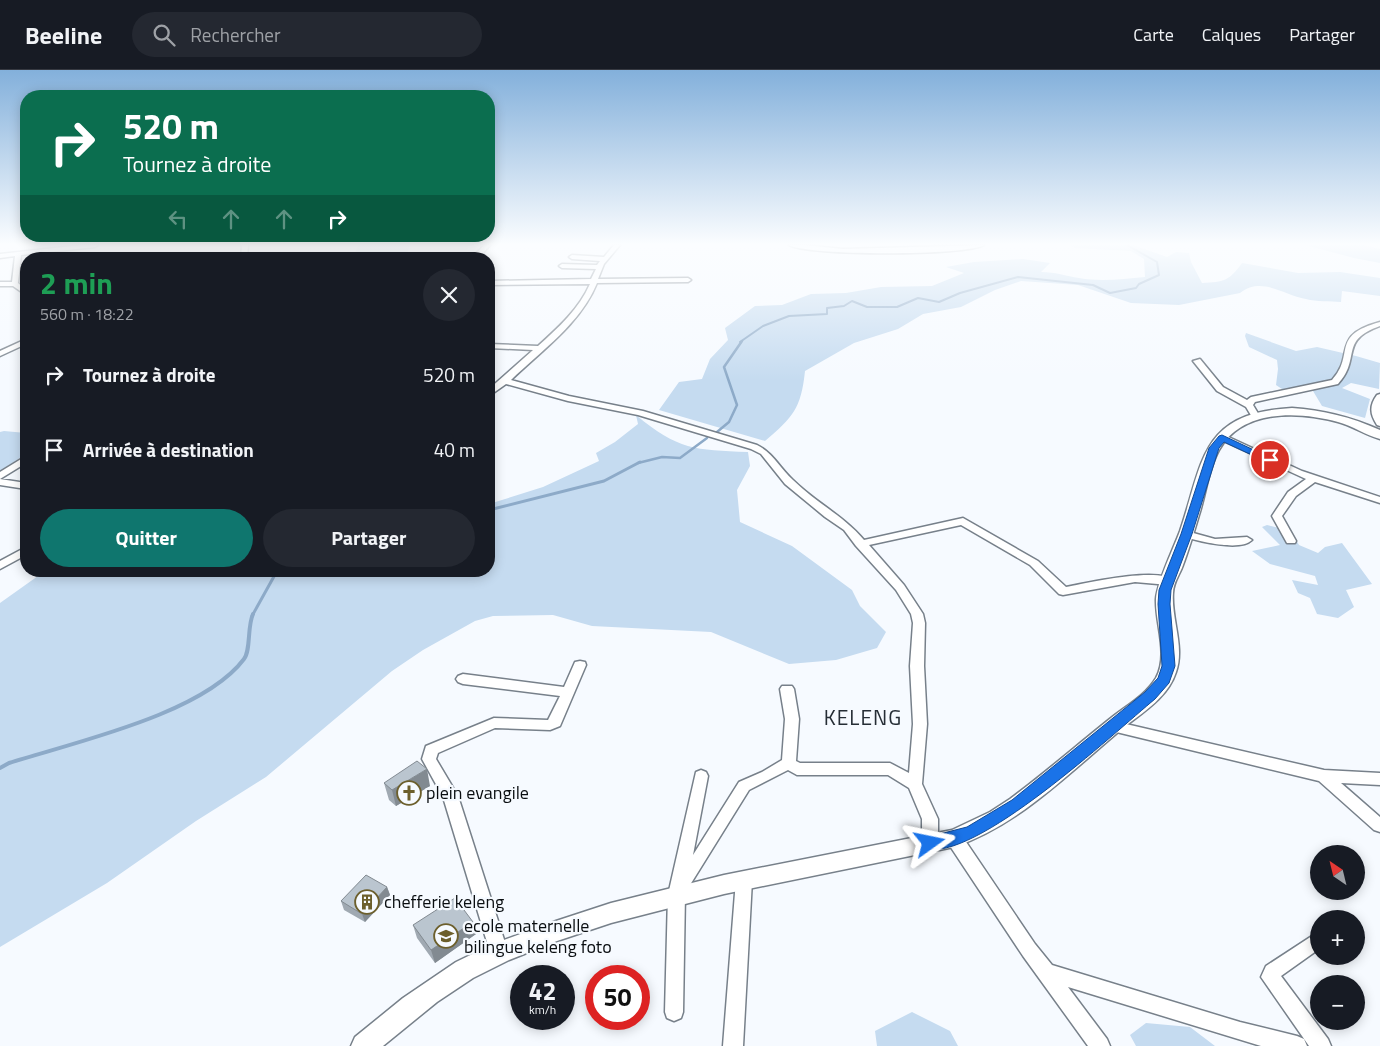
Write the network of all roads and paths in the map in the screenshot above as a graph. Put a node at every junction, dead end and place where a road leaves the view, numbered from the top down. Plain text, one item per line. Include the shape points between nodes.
1 (591, 291) edge
2 (1380, 324) edge
3 (20, 344) edge
4 (495, 346) edge
5 (538, 348) junction
6 (0, 354) edge
7 (1198, 361) dead end
8 (505, 381) junction
9 (495, 388) edge
10 (1380, 397) edge
11 (1252, 410) junction
12 (1380, 423) edge
13 (1380, 435) edge
14 (1222, 438) junction
15 (20, 464) edge
16 (0, 476) edge
17 (1313, 478) junction
18 (0, 482) edge
19 (20, 485) edge
20 (1380, 500) edge
21 (1186, 534) junction
22 (1247, 540) dead end
23 (1291, 542) dead end
24 (860, 544) junction
25 (20, 554) edge
26 (0, 566) edge
27 (1169, 581) junction
28 (580, 665) dead end
29 (463, 679) dead end
30 (786, 689) dead end
31 (568, 692) junction
32 (1113, 726) junction
33 (789, 763) junction
34 (701, 776) dead end
35 (1324, 776) junction
36 (1380, 779) edge
37 (915, 784) junction
38 (1380, 826) edge
39 (954, 838) junction
40 (930, 843) junction
41 (744, 880) junction
42 (676, 894) junction
43 (1310, 946) edge
44 (499, 952) junction
45 (1046, 972) junction
46 (674, 1012) dead end
47 (364, 1046) edge
48 (733, 1046) edge
49 (1100, 1046) edge
50 (1298, 1046) edge
51 (1321, 1046) edge

1 - 5 street via 568,322
2 - 11 street via 1350,340 1343,371 1335,382 1251,400
3 - 6 street
4 - 5 street
5 - 8 street
7 - 11 street via 1220,389
8 - 9 street
8 - 24 street via 640,413 754,446 764,452 789,482 848,528
10 - 12 street via 1375,407
11 - 13 main road via 1318,414 1346,420
11 - 14 main road
14 - 17 street
14 - 21 main road via 1210,457
15 - 16 street
17 - 20 street
17 - 23 street via 1292,494 1277,516
18 - 19 street
21 - 22 street via 1215,542
21 - 27 main road
24 - 27 street via 963,521 1034,563 1063,591 1135,578
24 - 37 street via 900,588 917,614 920,724
25 - 26 street
27 - 32 main road via 1164,604 1169,666 1164,680
28 - 31 street
29 - 31 street
30 - 33 street via 792,719
31 - 44 street via 555,722 550,725 494,724 432,750 429,755 450,796
32 - 35 street
32 - 39 main road via 1018,804 973,832
33 - 37 street via 797,769 890,769
33 - 42 street via 744,786
34 - 42 street
35 - 36 street
35 - 38 street
37 - 40 street via 930,819
39 - 40 main road
39 - 45 street
40 - 41 main road
41 - 42 main road
41 - 48 street
42 - 44 main road
42 - 46 street
43 - 51 street via 1272,972 1270,977
44 - 47 main road via 423,998
45 - 49 street
45 - 50 street

